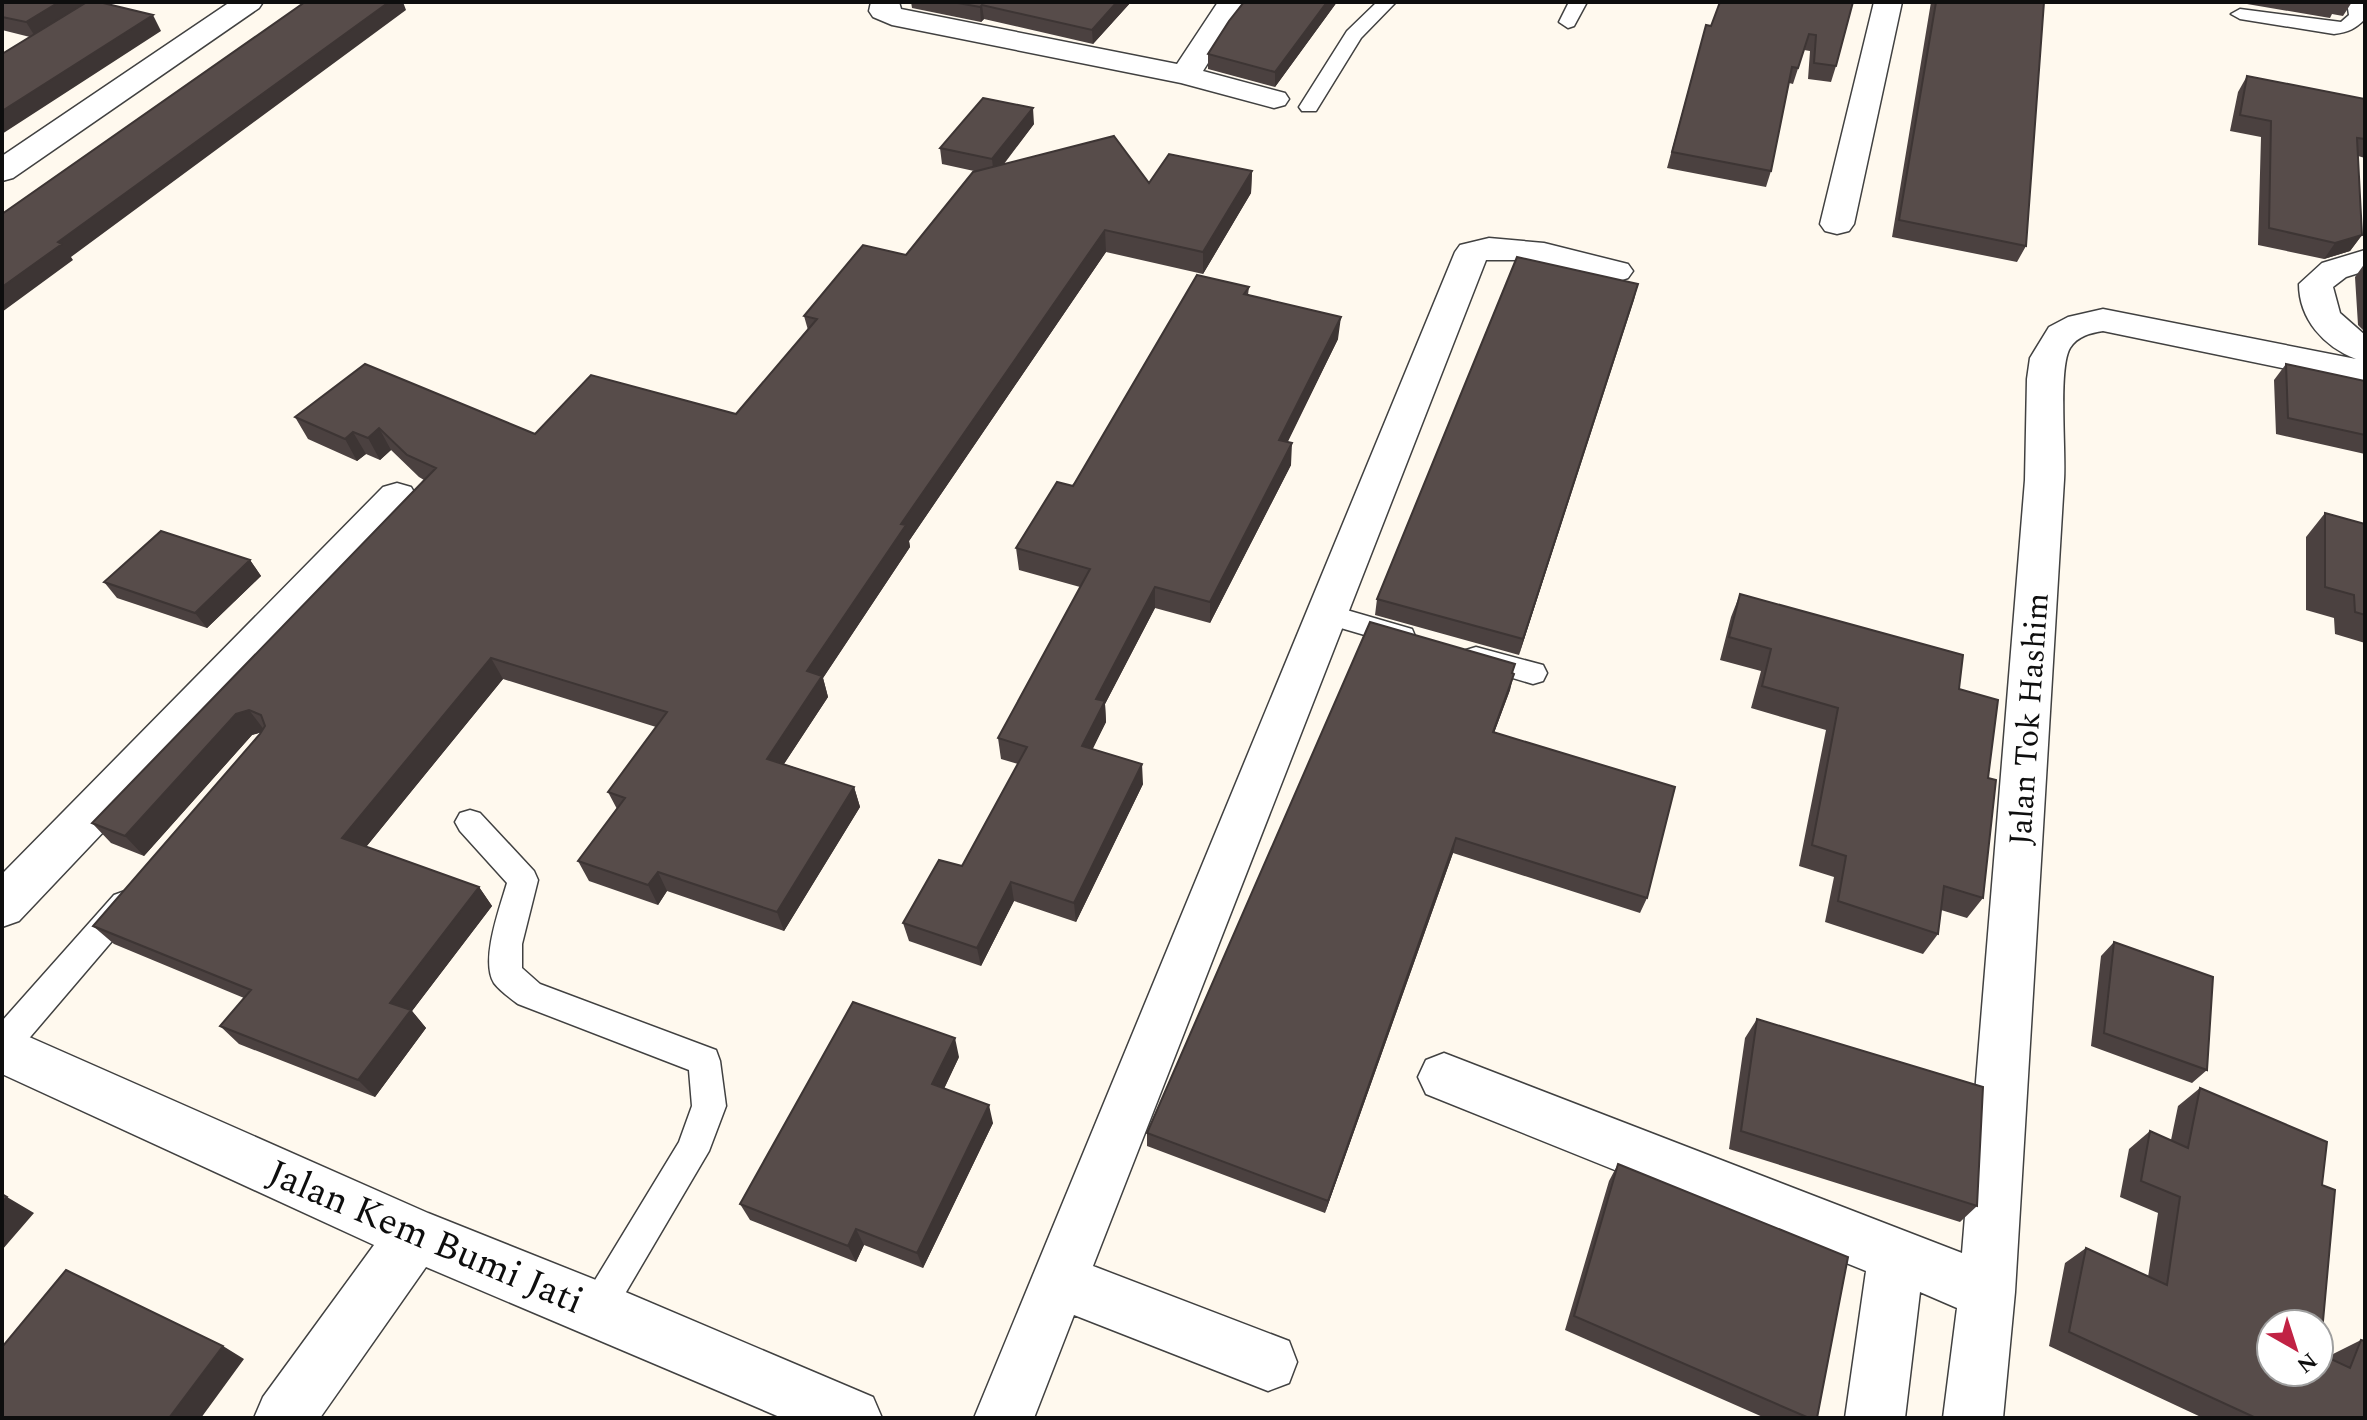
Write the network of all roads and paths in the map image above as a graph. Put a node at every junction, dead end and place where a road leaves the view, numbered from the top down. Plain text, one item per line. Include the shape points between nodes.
1 (249, 2) edge
2 (885, 2) edge
3 (1232, 2) edge
4 (1387, 2) edge
5 (1578, 2) edge
6 (1888, 2) edge
7 (2356, 2) edge
8 (2240, 14) dead end
9 (1568, 22) dead end
10 (1185, 75) junction
11 (1274, 99) dead end
12 (1309, 107) dead end
13 (2, 171) edge
14 (1837, 224) dead end
15 (2365, 260) edge
16 (1616, 271) dead end
17 (2365, 350) edge
18 (2365, 373) edge
19 (397, 497) dead end
20 (1326, 614) junction
21 (1533, 673) dead end
22 (470, 822) dead end
23 (149, 877) edge
24 (2, 906) edge
25 (2, 1047) edge
26 (1444, 1077) dead end
27 (415, 1235) junction
28 (1897, 1255) junction
29 (1059, 1281) junction
30 (1987, 1292) junction
31 (596, 1308) junction
32 (1268, 1362) dead end
33 (284, 1418) edge
34 (852, 1418) edge
35 (1004, 1418) edge
36 (1875, 1418) edge
37 (1973, 1418) edge

1 - 13 street
2 - 10 street via 883,11 892,16
3 - 10 street
4 - 12 lane via 1354,35
5 - 9 lane
6 - 14 street
7 - 8 lane via 2358,16 2346,27
10 - 11 street
15 - 17 street via 2334,270 2316,284 2315,300 2336,332
16 - 20 street via 1525,251 1472,252
18 - 30 street, Jalan Tok Hashim via 2103,320 2080,323 2052,346
19 - 24 street
20 - 21 lane
20 - 29 street
22 - 31 lane via 523,880 506,944 506,974 529,994 704,1061 709,1106 692,1151
23 - 25 lane
25 - 27 street, Jalan Kem Bumi Jati
26 - 28 street
27 - 31 street, Jalan Kem Bumi Jati
27 - 33 street
28 - 30 street
28 - 36 street
29 - 32 street
29 - 35 street
30 - 37 street, Jalan Tok Hashim
31 - 34 street, Jalan Kem Bumi Jati

